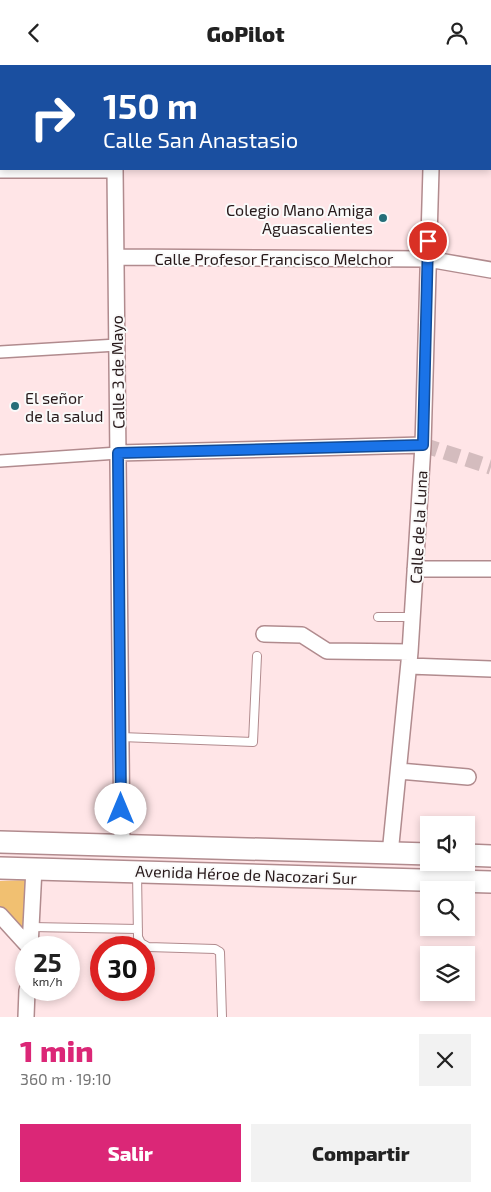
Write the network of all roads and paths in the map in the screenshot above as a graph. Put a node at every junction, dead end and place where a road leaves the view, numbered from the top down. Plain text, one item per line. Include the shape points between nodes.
1 (116, 170) edge
2 (431, 170) edge
3 (116, 257) junction
4 (428, 259) junction
5 (491, 270) edge
6 (116, 345) junction
7 (0, 352) edge
8 (423, 445) junction
9 (118, 453) junction
10 (0, 461) edge
11 (415, 569) junction
12 (491, 569) edge
13 (378, 617) dead end
14 (412, 617) junction
15 (264, 635) dead end
16 (256, 656) dead end
17 (409, 659) junction
18 (491, 669) edge
19 (121, 737) junction
20 (399, 771) junction
21 (468, 777) dead end
22 (0, 842) edge
23 (122, 845) junction
24 (390, 854) junction
25 (420, 854) edge
26 (475, 855) edge
27 (491, 856) edge
28 (0, 868) edge
29 (34, 868) junction
30 (137, 871) junction
31 (491, 882) edge
32 (0, 915) edge
33 (31, 927) junction
34 (138, 929) junction
35 (19, 936) edge
36 (30, 936) edge
37 (27, 1001) edge
38 (26, 1017) edge
39 (222, 1017) edge

1 - 3 street, Calle 3 de Mayo
2 - 4 street, Calle de la Luna
3 - 4 street, Calle Profesor Francisco Melchor
3 - 6 street, Calle 3 de Mayo
4 - 5 street, Calle Profesor Francisco Melchor
4 - 8 street, Calle de la Luna
6 - 7 street
6 - 9 street, Calle 3 de Mayo
8 - 9 street
8 - 11 street, Calle de la Luna
9 - 10 street
9 - 19 street, Calle 3 de Mayo
11 - 12 street
11 - 14 street, Calle de la Luna
13 - 14 lane
14 - 17 street, Calle de la Luna
15 - 17 street via 302,635 327,651
16 - 19 lane via 253,742
17 - 18 street
17 - 20 street, Calle de la Luna
19 - 23 street, Calle 3 de Mayo
20 - 21 street
20 - 24 street, Calle de la Luna
22 - 23 main road, Avenida Héroe de Nacozari Sur
23 - 24 main road, Avenida Héroe de Nacozari Sur
24 - 25 main road, Avenida Héroe de Nacozari Sur
26 - 27 main road
28 - 29 main road, Avenida Héroe de Nacozari Sur
29 - 30 main road, Avenida Héroe de Nacozari Sur
29 - 33 street
30 - 31 main road, Avenida Héroe de Nacozari Sur
30 - 34 lane
32 - 35 street
33 - 34 lane
33 - 36 street
34 - 39 lane via 141,943 148,947 215,949 220,952
37 - 38 street

